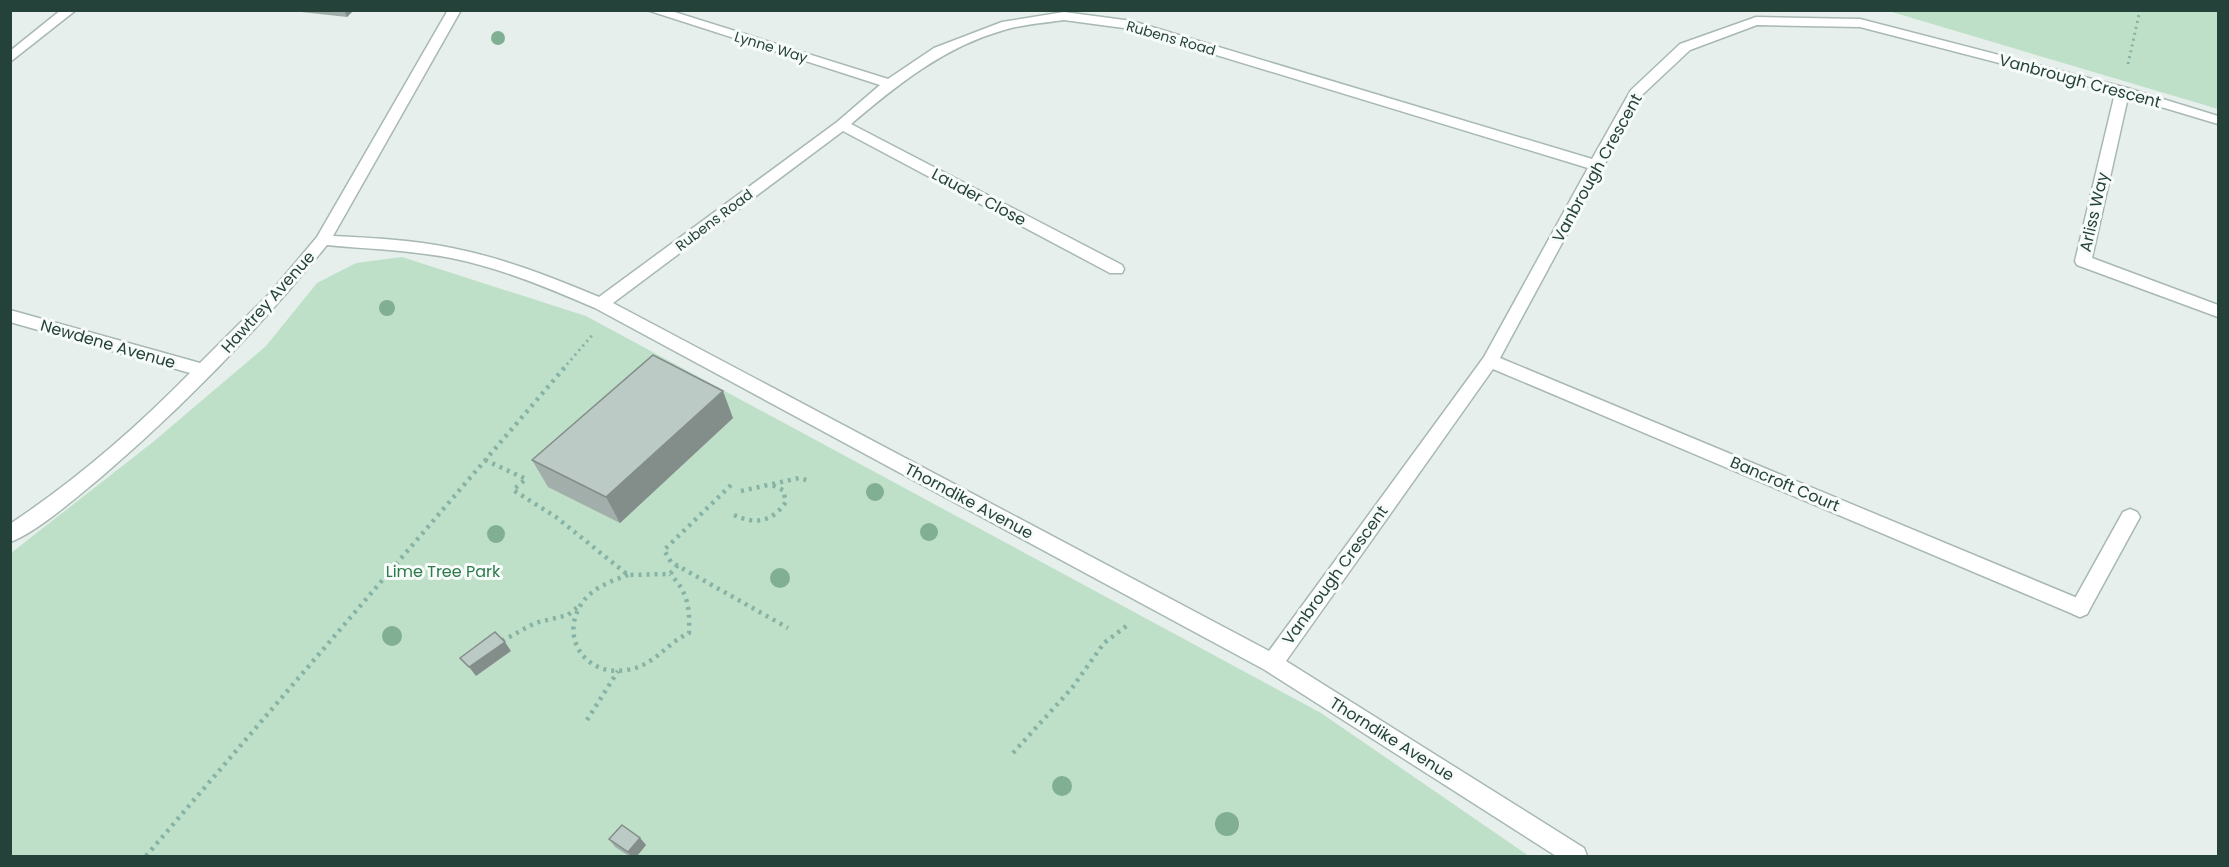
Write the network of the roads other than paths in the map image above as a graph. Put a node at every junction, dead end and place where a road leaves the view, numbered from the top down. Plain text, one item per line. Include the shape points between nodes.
1 (70, 10) edge
2 (455, 10) edge
3 (653, 10) edge
4 (10, 58) edge
5 (890, 84) junction
6 (2122, 92) junction
7 (2218, 120) edge
8 (842, 125) junction
9 (1598, 166) junction
10 (324, 240) junction
11 (1116, 269) dead end
12 (607, 307) junction
13 (2218, 311) edge
14 (10, 316) edge
15 (1490, 361) junction
16 (205, 371) junction
17 (2130, 517) dead end
18 (10, 534) edge
19 (1272, 663) junction
20 (1576, 856) edge

1 - 4 street
2 - 10 street, Hawtrey Avenue
3 - 5 street, Lynne Way
5 - 8 street, Rubens Road
5 - 9 street, Rubens Road via 939,51 1002,26 1064,16 1132,25
6 - 7 street, Vanbrough Crescent
6 - 9 street, Vanbrough Crescent via 1860,22 1756,21 1685,47 1636,93
6 - 13 street, Arliss Way via 2083,261
8 - 11 street, Lauder Close
8 - 12 street, Rubens Road
9 - 15 street, Vanbrough Crescent
10 - 12 street, Thorndike Avenue via 407,246 469,257 529,274
10 - 16 street, Hawtrey Avenue
12 - 19 street, Thorndike Avenue
14 - 16 street, Newdene Avenue
15 - 17 street, Bancroft Court via 2080,608
15 - 19 street, Vanbrough Crescent
16 - 18 street, Hawtrey Avenue via 151,424 65,497
19 - 20 street, Thorndike Avenue

